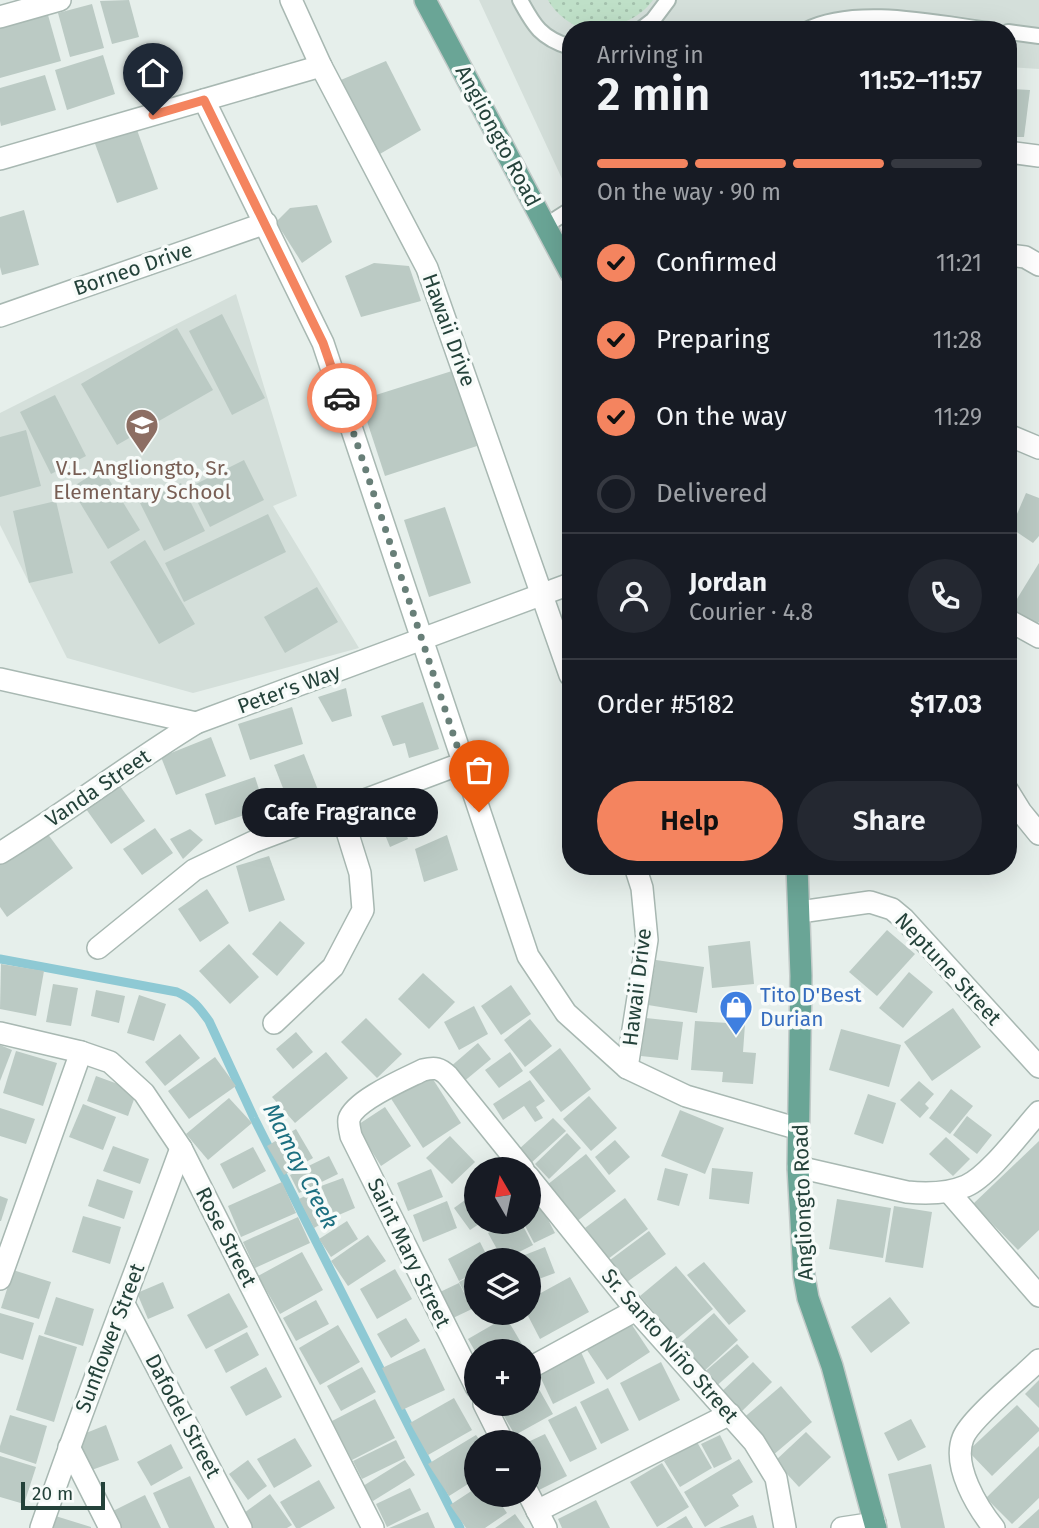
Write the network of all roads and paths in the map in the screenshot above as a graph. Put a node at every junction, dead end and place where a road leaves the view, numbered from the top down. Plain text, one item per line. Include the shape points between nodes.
1 (60, 0) edge
2 (291, 0) edge
3 (425, 0) edge
4 (520, 0) edge
5 (668, 0) edge
6 (0, 17) edge
7 (651, 21) edge
8 (831, 21) edge
9 (918, 21) edge
10 (1017, 33) edge
11 (1039, 36) edge
12 (562, 44) edge
13 (321, 66) junction
14 (204, 100) junction
15 (1017, 153) edge
16 (1039, 156) edge
17 (0, 159) edge
18 (562, 215) edge
19 (266, 223) junction
20 (545, 226) junction
21 (1017, 256) edge
22 (562, 257) edge
23 (1039, 265) edge
24 (0, 316) edge
25 (1017, 439) edge
26 (1039, 448) edge
27 (562, 587) edge
28 (543, 594) junction
29 (1017, 625) edge
30 (1039, 637) edge
31 (422, 640) junction
32 (562, 651) edge
33 (0, 679) edge
34 (196, 723) junction
35 (463, 764) junction
36 (1017, 806) edge
37 (340, 809) junction
38 (1039, 834) edge
39 (0, 853) edge
40 (638, 875) edge
41 (798, 875) edge
42 (800, 912) junction
43 (98, 948) dead end
44 (274, 1023) dead end
45 (0, 1033) edge
46 (81, 1052) junction
47 (1039, 1067) edge
48 (628, 1068) junction
49 (1039, 1112) edge
50 (799, 1129) junction
51 (181, 1148) junction
52 (513, 1157) edge
53 (798, 1167) junction
54 (541, 1192) edge
55 (949, 1192) junction
56 (0, 1279) edge
57 (1039, 1296) edge
58 (124, 1304) junction
59 (636, 1310) junction
60 (1039, 1360) edge
61 (541, 1362) edge
62 (464, 1363) edge
63 (730, 1414) junction
64 (69, 1447) junction
65 (537, 1511) edge
66 (876, 1525) edge
67 (41, 1528) edge
68 (110, 1528) edge
69 (242, 1528) edge
70 (373, 1528) edge
71 (785, 1528) edge
72 (842, 1528) edge
73 (994, 1528) edge

1 - 6 street
2 - 13 street, Hawaii Drive
3 - 20 main road, Angliongto Road
4 - 12 lane via 530,19 550,40
5 - 7 lane
8 - 9 lane via 879,16
10 - 11 lane
13 - 14 street
13 - 28 street, Hawaii Drive via 426,268
14 - 17 street
14 - 19 street
15 - 16 street
18 - 20 lane
19 - 24 street, Borneo Drive
19 - 31 street via 323,343
20 - 22 main road, Angliongto Road
21 - 23 street
25 - 26 street
27 - 28 street, Peter's Way
28 - 31 street, Peter's Way
28 - 32 street, Hawaii Drive
29 - 30 street
31 - 34 street, Peter's Way
31 - 35 street
33 - 34 street
34 - 39 street, Vanda Street
35 - 37 street
35 - 48 street via 528,956 566,1013
36 - 38 street
37 - 43 street via 194,870
37 - 44 street via 360,873 363,910 333,967
40 - 48 street, Hawaii Drive via 646,940
41 - 42 main road, Angliongto Road
42 - 47 street, Neptune Street via 870,902 892,909
42 - 50 main road, Angliongto Road
45 - 46 street, Rose Street
46 - 51 street, Rose Street via 110,1062 144,1093
46 - 56 street
48 - 50 street via 686,1096
49 - 55 street via 986,1173
50 - 53 main road, Angliongto Road
51 - 58 street, Sunflower Street
51 - 70 street, Rose Street
52 - 62 street, Saint Mary Street via 439,1069 423,1070 366,1100 350,1117 351,1136
53 - 55 street via 907,1192
53 - 66 main road, Angliongto Road via 808,1298
54 - 59 street, Sr. Santo Niño Street
55 - 57 street
58 - 64 street, Sunflower Street
58 - 69 street, Dafodel Street
59 - 61 street
59 - 63 street, Sr. Santo Niño Street
60 - 73 street via 973,1423 960,1450 962,1472
63 - 65 street
63 - 71 street, Sr. Santo Niño Street via 776,1478
64 - 67 street, Sunflower Street
64 - 68 street
66 - 72 street

